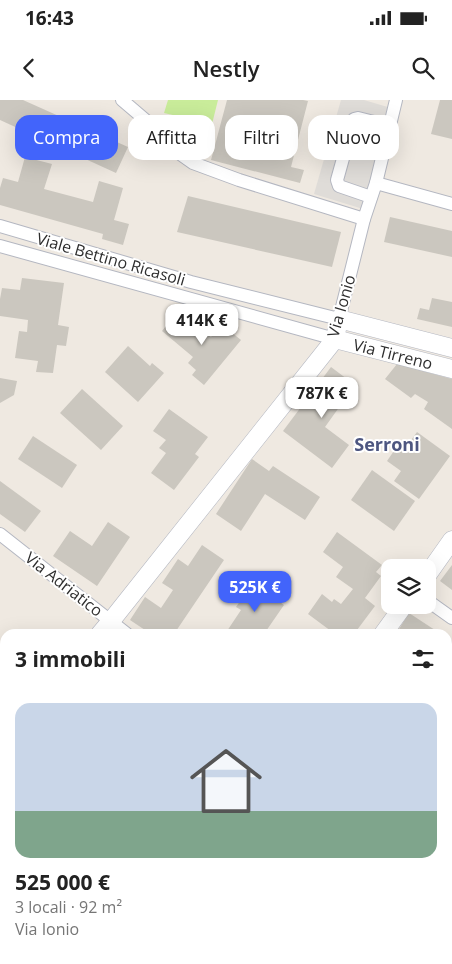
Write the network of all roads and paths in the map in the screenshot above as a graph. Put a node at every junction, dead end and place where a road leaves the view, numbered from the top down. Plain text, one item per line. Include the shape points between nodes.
1 (122, 100) edge
2 (396, 100) edge
3 (393, 115) edge
4 (343, 160) edge
5 (382, 160) edge
6 (376, 184) junction
7 (371, 197) junction
8 (452, 204) edge
9 (364, 219) junction
10 (0, 226) edge
11 (0, 246) edge
12 (339, 319) junction
13 (335, 339) junction
14 (452, 348) edge
15 (452, 369) edge
16 (0, 534) edge
17 (452, 540) edge
18 (436, 563) edge
19 (436, 607) edge
20 (397, 614) edge
21 (452, 618) edge
22 (106, 627) edge
23 (387, 629) edge

1 - 9 street via 193,163
2 - 3 street, Via Ionio
4 - 7 street via 337,180 339,186
5 - 6 street, Via Ionio
6 - 7 street, Via Ionio
6 - 8 street
7 - 9 street, Via Ionio
9 - 12 street, Via Ionio
10 - 12 street, Viale Bettino Ricasoli via 191,282
11 - 13 street, Viale Bettino Ricasoli
12 - 13 street, Via Ionio
12 - 14 street, Via Tirreno
13 - 15 street, Via Tirreno
13 - 22 street, Via Ionio
16 - 22 street, Via Adriatico
17 - 18 street
19 - 21 street
20 - 23 street

